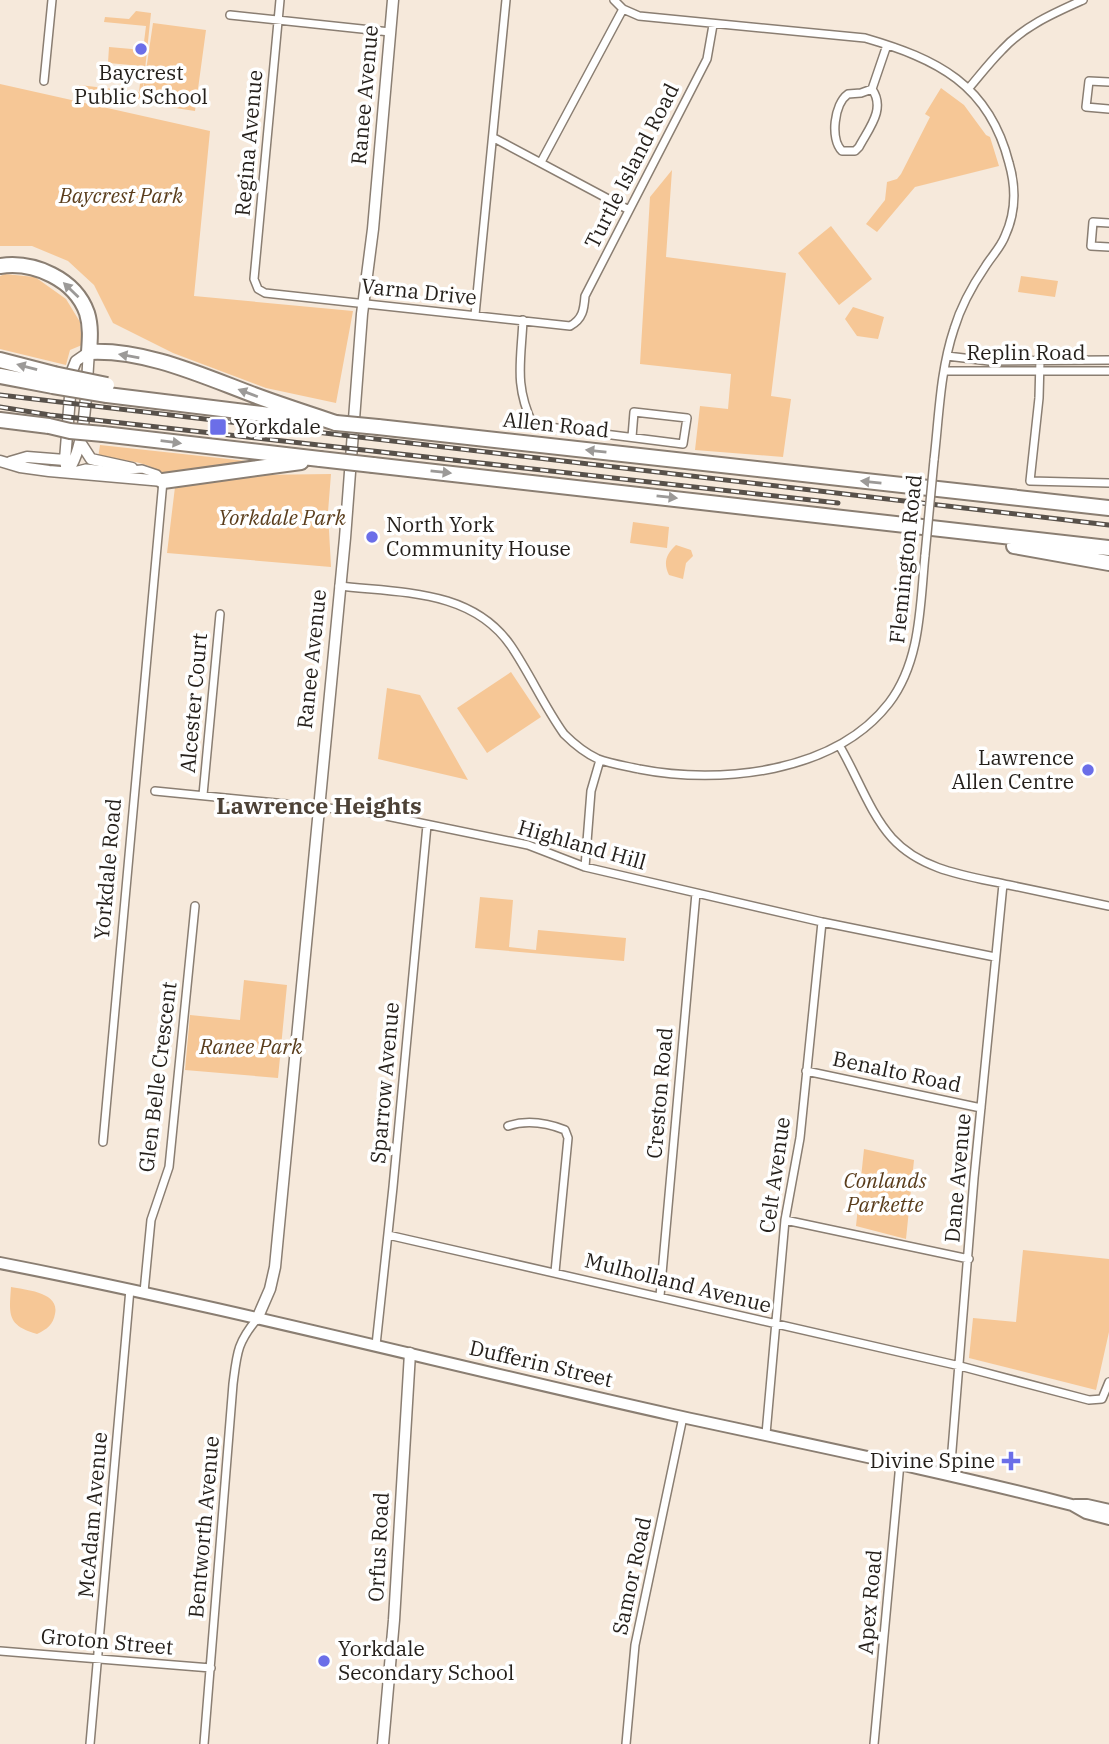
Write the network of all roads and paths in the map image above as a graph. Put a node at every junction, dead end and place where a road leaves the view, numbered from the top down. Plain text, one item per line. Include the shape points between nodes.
1 (52, 0) edge
2 (281, 0) edge
3 (393, 0) edge
4 (506, 0) edge
5 (614, 0) edge
6 (1083, 0) edge
7 (623, 9) junction
8 (230, 15) dead end
9 (278, 20) junction
10 (713, 24) junction
11 (390, 32) junction
12 (887, 45) junction
13 (44, 81) dead end
14 (1109, 82) edge
15 (969, 88) junction
16 (873, 89) junction
17 (1109, 109) edge
18 (494, 138) junction
19 (541, 162) junction
20 (629, 210) junction
21 (1109, 223) edge
22 (1109, 247) edge
23 (0, 266) edge
24 (258, 289) joint
25 (363, 304) junction
26 (475, 315) junction
27 (523, 320) junction
28 (578, 322) joint
29 (89, 352) junction
30 (947, 356) junction
31 (0, 360) edge
32 (1040, 360) junction
33 (1109, 360) edge
34 (1040, 370) junction
35 (944, 371) junction
36 (1109, 371) edge
37 (0, 376) edge
38 (53, 380) junction
39 (0, 420) edge
40 (336, 423) junction
41 (0, 430) edge
42 (48, 430) junction
43 (75, 437) junction
44 (632, 437) junction
45 (320, 459) junction
46 (65, 460) junction
47 (5, 462) edge
48 (132, 468) junction
49 (67, 472) junction
50 (163, 481) junction
51 (1109, 484) edge
52 (963, 492) junction
53 (1109, 498) edge
54 (1109, 508) edge
55 (960, 530) junction
56 (1109, 548) edge
57 (1109, 563) edge
58 (339, 586) junction
59 (220, 614) dead end
60 (839, 745) junction
61 (600, 760) junction
62 (155, 791) dead end
63 (203, 794) junction
64 (317, 807) junction
65 (427, 824) junction
66 (584, 867) junction
67 (1003, 884) junction
68 (696, 893) junction
69 (195, 906) dead end
70 (1109, 906) edge
71 (822, 922) junction
72 (995, 957) junction
73 (806, 1071) junction
74 (981, 1108) junction
75 (508, 1126) dead end
76 (103, 1142) dead end
77 (785, 1220) junction
78 (388, 1235) junction
79 (969, 1259) junction
80 (0, 1263) edge
81 (555, 1272) junction
82 (130, 1289) junction
83 (144, 1292) junction
84 (660, 1296) junction
85 (257, 1319) junction
86 (778, 1325) junction
87 (376, 1345) junction
88 (410, 1353) junction
89 (960, 1366) junction
90 (1109, 1382) edge
91 (683, 1417) junction
92 (766, 1434) junction
93 (900, 1463) junction
94 (950, 1475) junction
95 (1072, 1505) junction
96 (1109, 1510) edge
97 (1109, 1518) edge
98 (0, 1651) edge
99 (97, 1660) junction
100 (211, 1668) junction
101 (90, 1744) edge
102 (204, 1744) edge
103 (383, 1744) edge
104 (626, 1744) edge
105 (874, 1744) edge

1 - 13 street
2 - 9 street, Regina Avenue
3 - 11 street, Ranee Avenue
4 - 18 street
5 - 7 street
6 - 15 street via 1027,29 1003,48
7 - 10 street via 639,16
7 - 19 street
8 - 9 street
9 - 11 street
9 - 24 street, Regina Avenue via 254,279
10 - 12 street via 864,38
10 - 20 street, Turtle Island Road via 707,59
11 - 25 street, Ranee Avenue
12 - 15 street via 932,62
12 - 16 street
14 - 17 street via 1089,81 1086,107
15 - 30 street, Flemington Road via 989,112 1003,140 1015,184 1005,237 965,300
16 - 16 street via 848,94 839,104 835,132 842,151 859,147 879,108
18 - 19 street
18 - 26 street
19 - 20 street
20 - 28 street, Turtle Island Road via 585,296
21 - 22 street via 1093,222 1091,246
29 -> 23 highway via 88,315 73,290 40,270
24 - 25 street, Varna Drive
25 - 26 street, Varna Drive
25 - 58 street, Ranee Avenue
26 - 27 street, Varna Drive
27 - 28 street, Varna Drive via 570,326
27 - 44 street via 519,377 522,402 533,425
40 -> 29 highway via 169,365
29 - 43 street
29 - 46 street via 76,361 72,371
30 - 32 street, Replin Road
30 - 35 street, Flemington Road
38 -> 31 highway
32 - 33 street, Replin Road
32 - 34 street
34 - 35 street, Replin Road
34 - 36 street, Replin Road
34 - 51 street via 1030,481
35 - 60 street, Flemington Road, bridge via 917,635 907,672 881,713
37 - 38 highway, Allen Road
38 - 40 highway, Allen Road, bridge via 197,406
39 - 42 highway
52 -> 40 highway, Allen Road, bridge
41 - 42 highway
42 - 43 highway, bridge
43 -> 45 highway, bridge via 103,434
43 - 48 street via 91,459
43 - 49 street via 76,461
44 - 44 street via 683,444 687,418 634,412
45 - 50 highway
45 -> 55 highway, bridge
46 - 47 street via 27,457
46 - 49 street
47 - 49 street
48 - 49 street
48 - 50 street via 150,470
49 - 50 street
50 - 76 street, Yorkdale Road
52 - 53 highway
52 - 54 highway, Allen Road
55 - 56 highway
55 - 57 highway via 968,538
58 - 61 street, Flemington Road via 434,596 485,619 510,645 564,734
58 - 64 street, Ranee Avenue
59 - 63 street, Alcester Court
60 - 61 street, Flemington Road via 774,768 726,775 654,772
60 - 67 street via 877,818 901,846 934,867
61 - 66 street via 591,791
62 - 63 street, Highland Hill
63 - 64 street, Highland Hill
64 - 65 street, Highland Hill
64 - 85 street, Ranee Avenue via 275,1267
65 - 66 street, Highland Hill via 528,845
65 - 78 street, Sparrow Avenue
66 - 68 street, Highland Hill
67 - 70 street
67 - 72 street, Dane Avenue
68 - 71 street, Highland Hill
68 - 84 street, Creston Road
69 - 83 street, Glen Belle Crescent via 169,1167 151,1220
71 - 72 street, Highland Hill
71 - 73 street, Celt Avenue
72 - 74 street, Dane Avenue
73 - 74 street, Benalto Road
73 - 77 street, Celt Avenue
74 - 79 street, Dane Avenue
75 - 81 street via 519,1122 552,1125 565,1130 568,1138
77 - 79 street
77 - 86 street, Celt Avenue
78 - 81 street, Mulholland Avenue
78 - 87 street, Sparrow Avenue
79 - 89 street, Dane Avenue
80 - 82 main road, Dufferin Street
81 - 84 street, Mulholland Avenue
82 - 83 main road, Dufferin Street
82 - 99 street, McAdam Avenue
83 - 85 main road, Dufferin Street
84 - 86 street, Mulholland Avenue
85 - 87 main road, Dufferin Street
85 - 100 street, Bentworth Avenue via 242,1336 236,1354
86 - 89 street, Mulholland Avenue
86 - 92 street, Celt Avenue
87 - 88 main road, Dufferin Street
88 - 91 main road, Dufferin Street
88 - 103 street, Orfus Road
89 - 90 street, Mulholland Avenue via 1089,1400 1102,1399
89 - 94 street, Dane Avenue
91 - 92 main road, Dufferin Street
91 - 104 street, Samor Road via 635,1645
92 - 93 main road, Dufferin Street
93 - 94 main road, Dufferin Street
93 - 105 street, Apex Road
94 - 95 main road, Dufferin Street
95 - 96 main road, Dufferin Street
95 - 97 main road, Dufferin Street
98 - 99 street, Groton Street
99 - 100 street, Groton Street
99 - 101 street, McAdam Avenue
100 - 102 street, Bentworth Avenue

